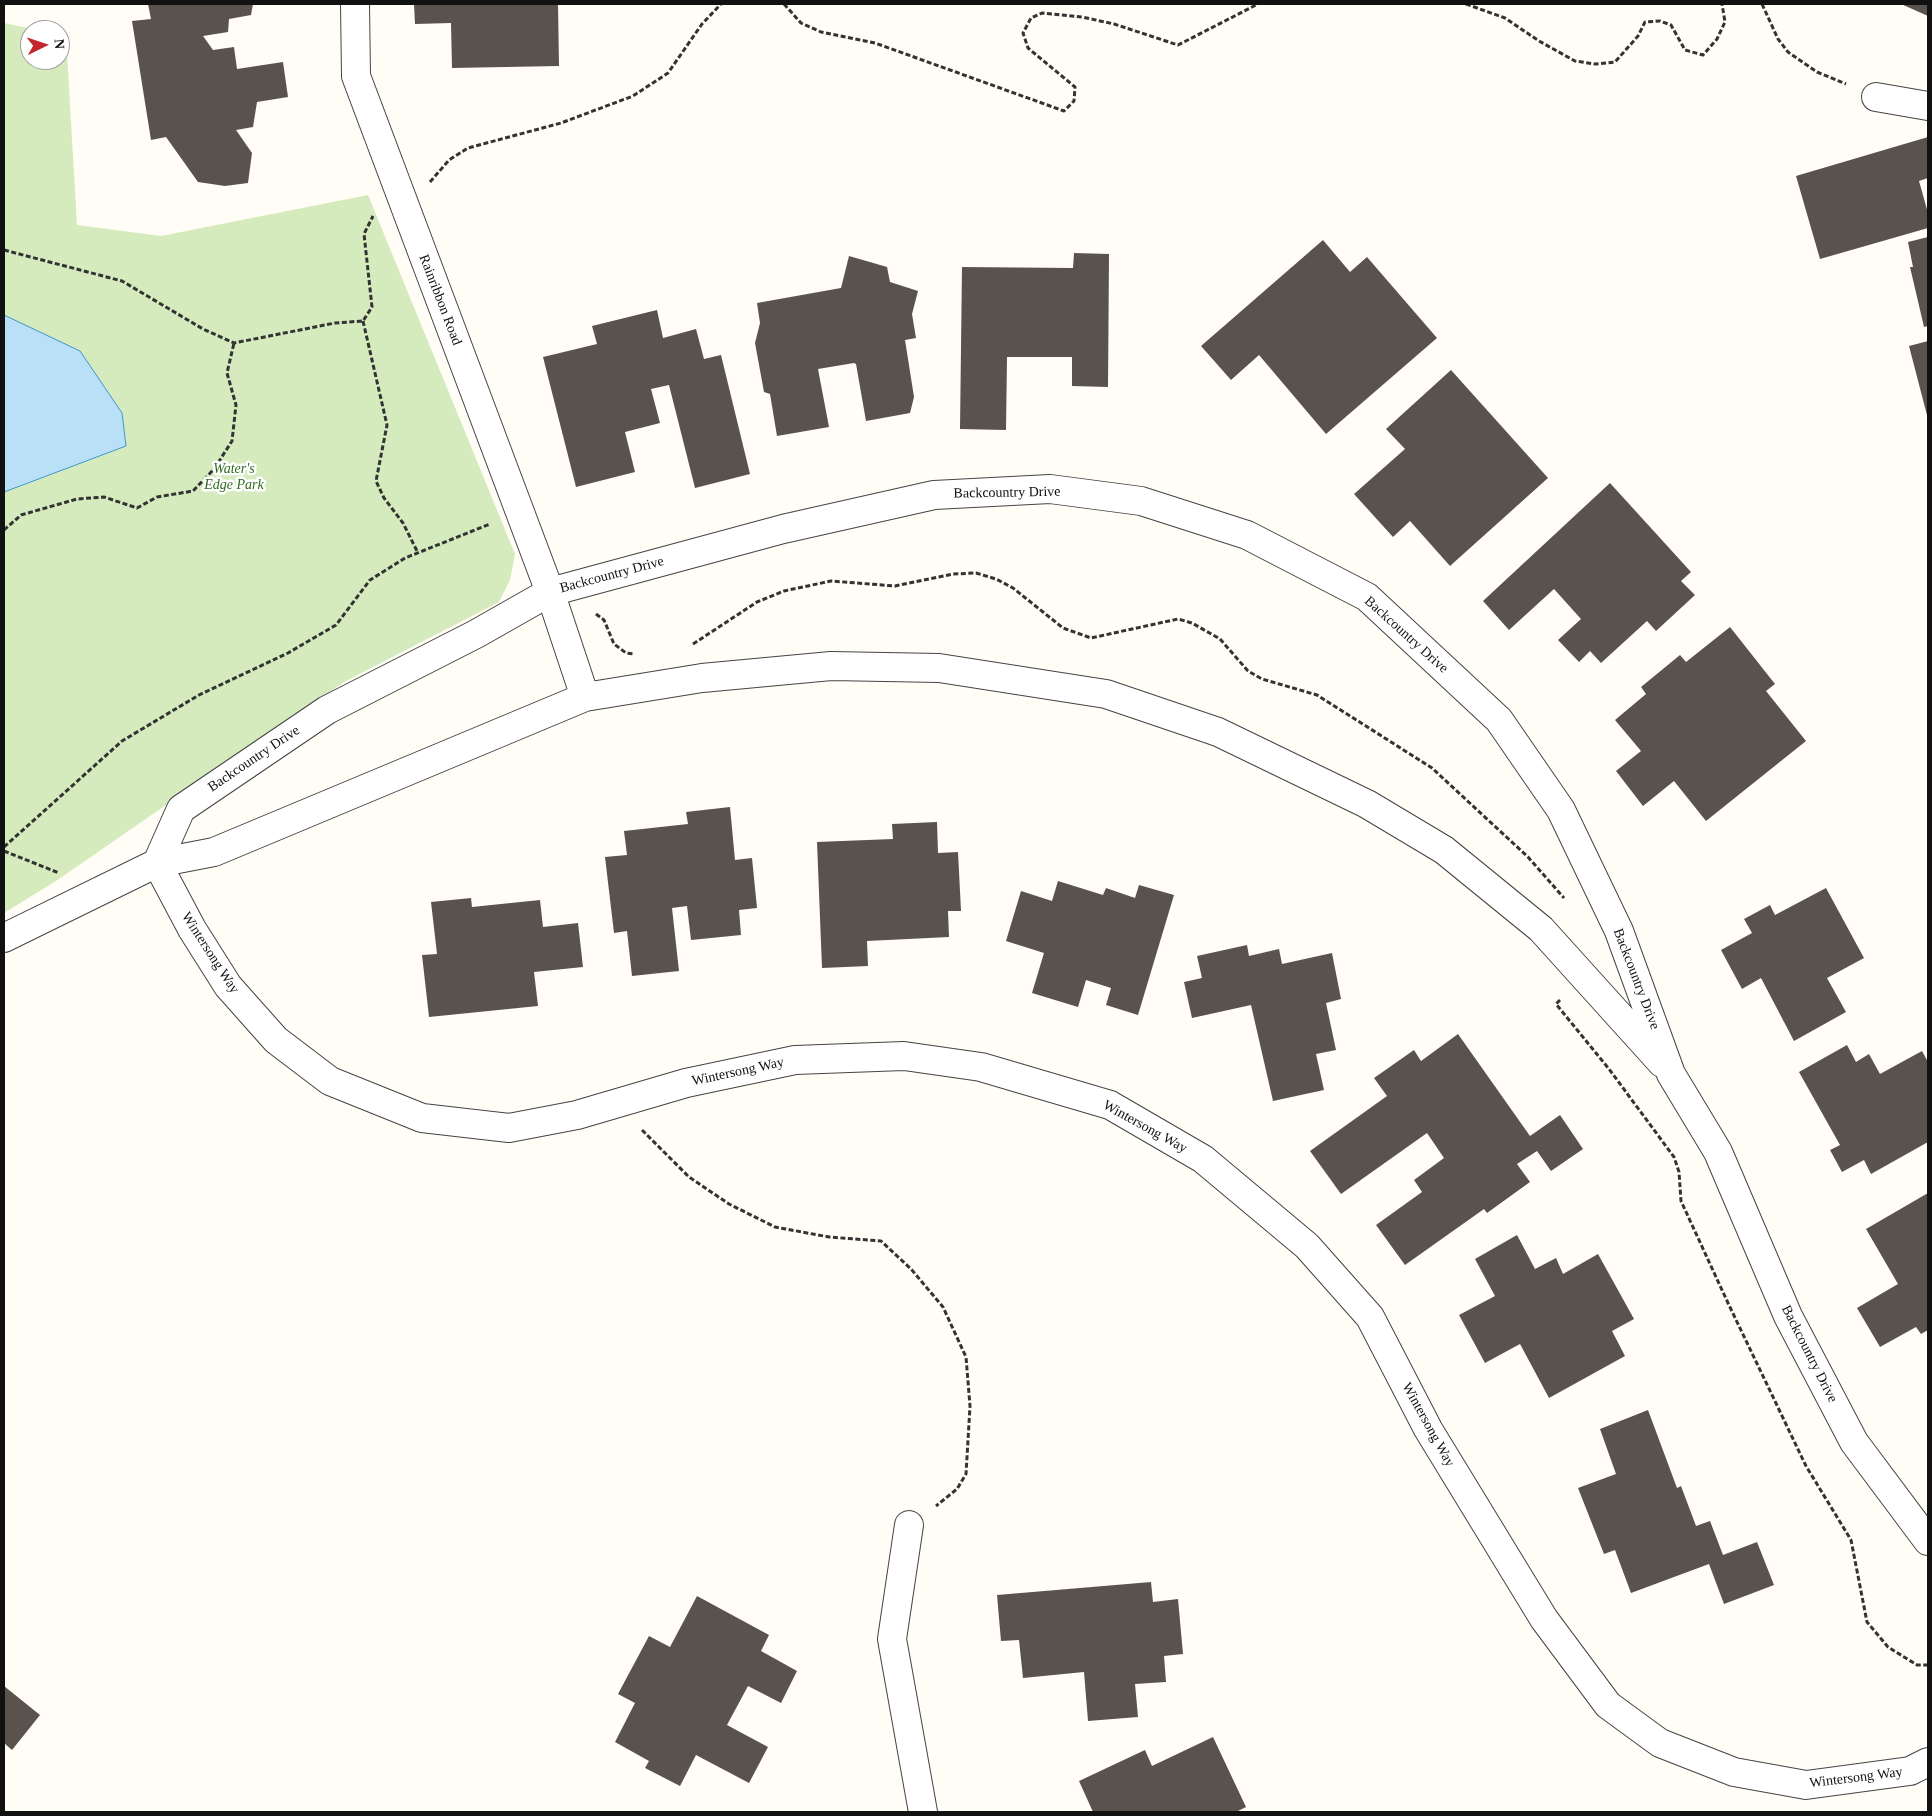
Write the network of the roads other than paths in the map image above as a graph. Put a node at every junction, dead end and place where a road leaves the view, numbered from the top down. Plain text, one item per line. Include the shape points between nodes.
1 (355, 4) edge
2 (1876, 97) road end
3 (1928, 106) edge
4 (550, 592) junction
5 (585, 697) junction
6 (157, 862) junction
7 (4, 938) edge
8 (1671, 1074) junction
9 (909, 1525) road end
10 (1928, 1541) edge
11 (1928, 1762) edge
12 (924, 1812) edge

1 - 4 street, Rainribbon Road via 356,76
2 - 3 street
4 - 5 street, Rainribbon Road
4 - 6 street, Backcountry Drive via 476,634 327,710 181,809
4 - 8 street, Backcountry Drive via 783,529 934,495 1050,490 1141,501 1248,535 1368,597 1499,720 1561,810 1619,932
5 - 6 street, Backcountry Drive via 214,852
5 - 8 street, Backcountry Drive via 702,678 831,666 939,668 1106,694 1218,732 1367,804 1444,850 1541,929
6 - 7 street, Backcountry Drive
6 - 11 street, Wintersong Way via 192,929 228,986 276,1040 330,1081 422,1118 509,1128 577,1115 686,1082 794,1060 904,1056 980,1067 1110,1105 1203,1159 1307,1246 1370,1317 1428,1429 1544,1619 1608,1705 1660,1743 1734,1772 1797,1784 1910,1771
8 - 10 street, Backcountry Drive via 1718,1152 1788,1316 1854,1442
9 - 12 street via 892,1639

